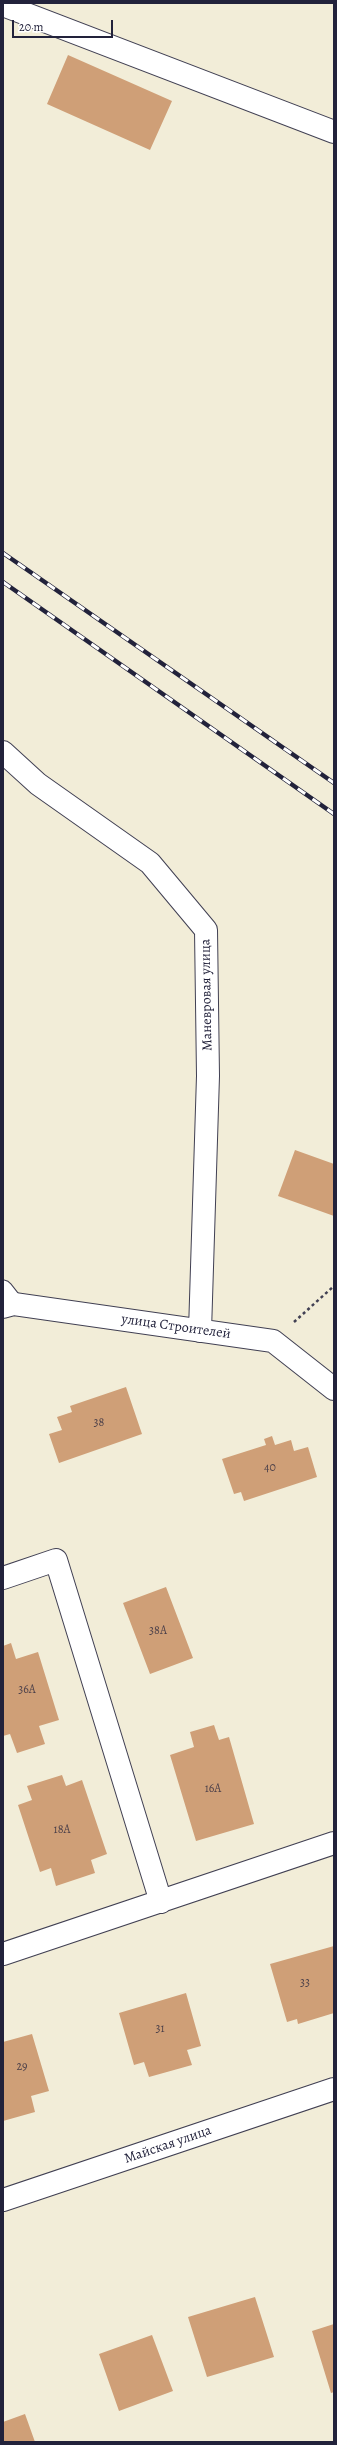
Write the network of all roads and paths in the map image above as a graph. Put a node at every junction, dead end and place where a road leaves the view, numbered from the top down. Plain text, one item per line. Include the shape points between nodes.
1 (3, 5) edge
2 (334, 132) edge
3 (3, 752) edge
4 (334, 1286) edge
5 (7, 1300) edge
6 (200, 1331) junction
7 (273, 1341) junction
8 (334, 1389) edge
9 (3, 1578) edge
10 (334, 1842) edge
11 (161, 1902) junction
12 (3, 1954) edge
13 (334, 2089) edge
14 (3, 2200) edge

1 - 2 street
3 - 6 street, Маневровая улица via 38,784 150,863 206,930 208,1076
4 - 7 path
5 - 6 street, улица Строителей
6 - 7 street, улица Строителей
7 - 8 street
9 - 11 street via 56,1560
10 - 11 street
11 - 12 street
13 - 14 street, Майская улица

